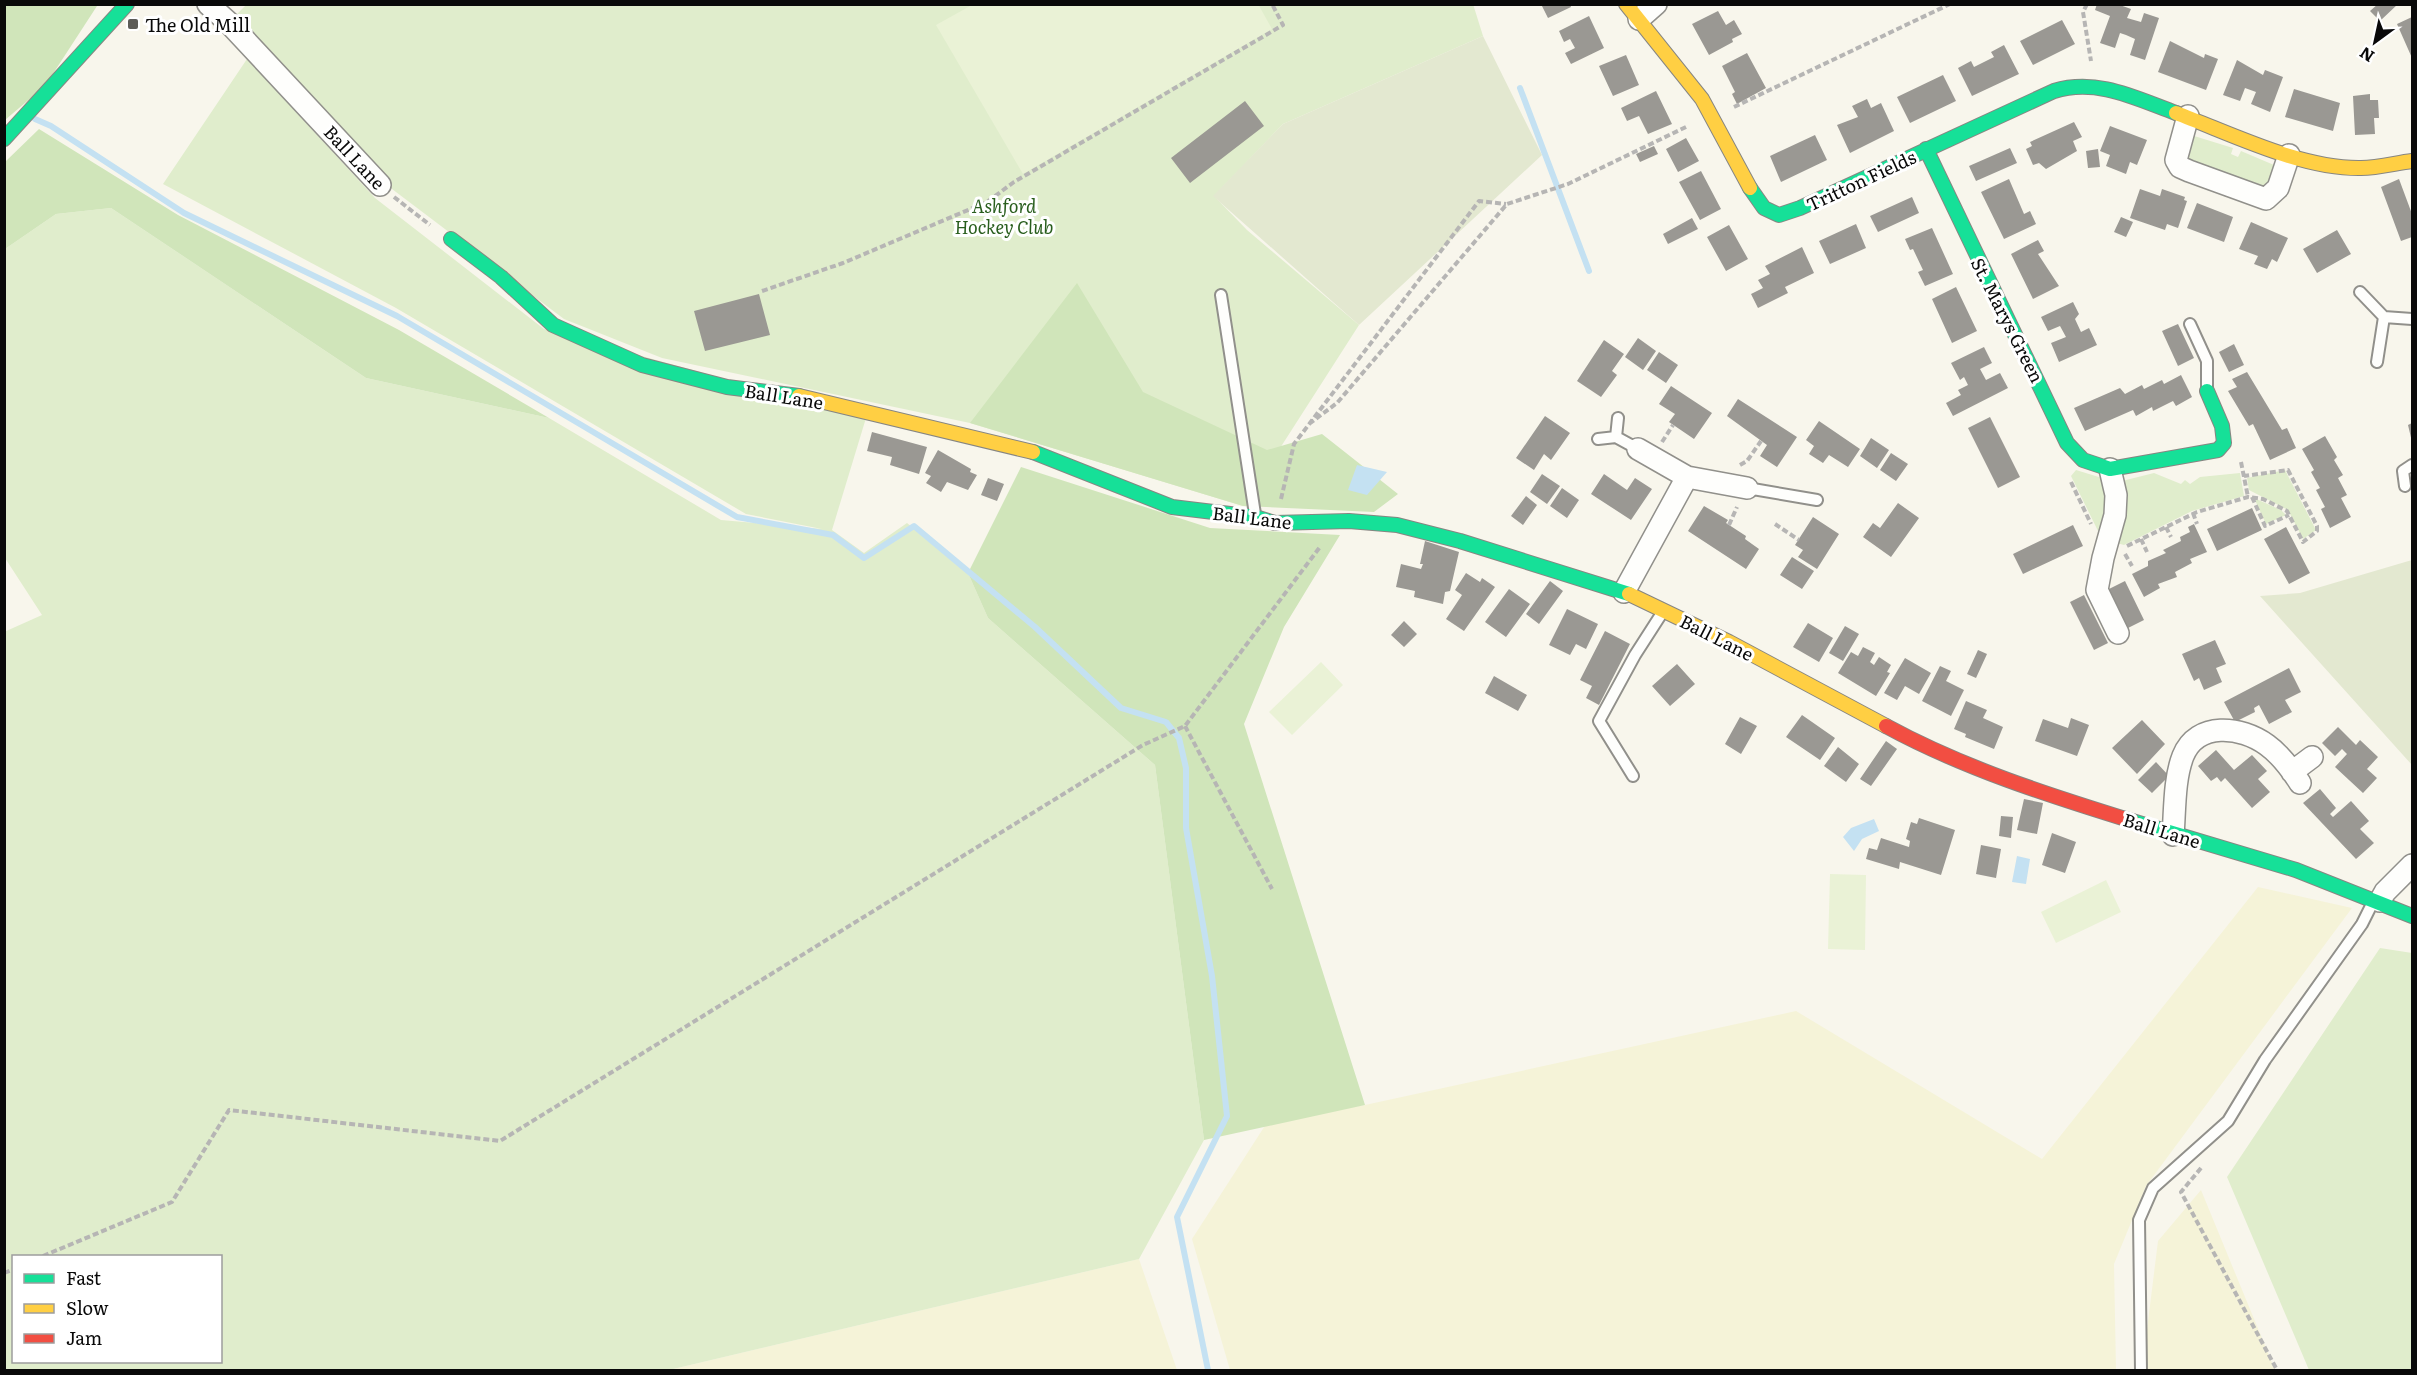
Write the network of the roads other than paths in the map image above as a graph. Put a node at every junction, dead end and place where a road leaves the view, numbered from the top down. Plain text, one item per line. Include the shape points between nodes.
1 (127, 4) edge
2 (208, 4) edge
3 (1656, 4) edge
4 (1633, 12) edge
5 (2188, 117) junction
6 (4, 139) edge
7 (1926, 149) junction
8 (2289, 156) junction
9 (2412, 161) edge
10 (380, 184) road end
11 (451, 239) road end
12 (2360, 292) dead end
13 (1221, 295) dead end
14 (2384, 317) junction
15 (2412, 319) edge
16 (2190, 324) dead end
17 (2377, 362) dead end
18 (2207, 391) joint
19 (1618, 418) dead end
20 (1616, 437) junction
21 (1598, 439) dead end
22 (1638, 449) joint
23 (2412, 465) edge
24 (2110, 469) junction
25 (1687, 477) junction
26 (2405, 486) dead end
27 (1747, 488) joint
28 (1817, 500) dead end
29 (1255, 517) junction
30 (1624, 592) junction
31 (1663, 610) junction
32 (2118, 633) dead end
33 (2312, 757) dead end
34 (1632, 776) dead end
35 (2173, 835) junction
36 (2412, 865) edge
37 (2377, 900) junction
38 (2412, 916) edge
39 (2141, 1371) edge

1 - 6 main road
2 - 10 street, Ball Lane
3 - 4 street
4 - 7 main road, Tritton Fields via 1683,72 1764,208 1779,215 1800,208
5 - 7 main road, Tritton Fields via 2095,86 2076,86 2054,90
5 - 8 main road, Tritton Fields
5 - 8 street via 2176,160 2189,171 2266,199 2278,188
7 - 24 main road, St. Marys Green via 2014,338 2030,361 2073,453 2089,465
8 - 9 main road, Tritton Fields via 2344,168
11 - 29 main road, Ball Lane via 553,325 642,364 727,387 804,397 1032,452 1172,507
12 - 14 lane
13 - 29 lane
14 - 15 lane
14 - 17 lane
16 - 18 lane via 2207,361
18 - 24 main road via 2222,426 2221,448
19 - 20 lane
20 - 21 lane
20 - 22 lane
22 - 25 street
23 - 26 lane via 2403,471
24 - 32 street via 2116,544 2097,590
25 - 27 street
25 - 30 street
27 - 28 lane
29 - 30 main road, Ball Lane via 1275,523 1397,525
30 - 31 main road, Ball Lane
31 - 34 lane via 1599,721
31 - 35 main road, Ball Lane via 1921,745 2029,788
33 - 35 street via 2296,778 2271,748 2252,737 2222,729 2204,733 2191,743 2181,760
35 - 37 main road, Ball Lane via 2296,870
36 - 37 street
37 - 38 main road, Ball Lane
37 - 39 lane via 2265,1060 2228,1121 2153,1188 2139,1220

